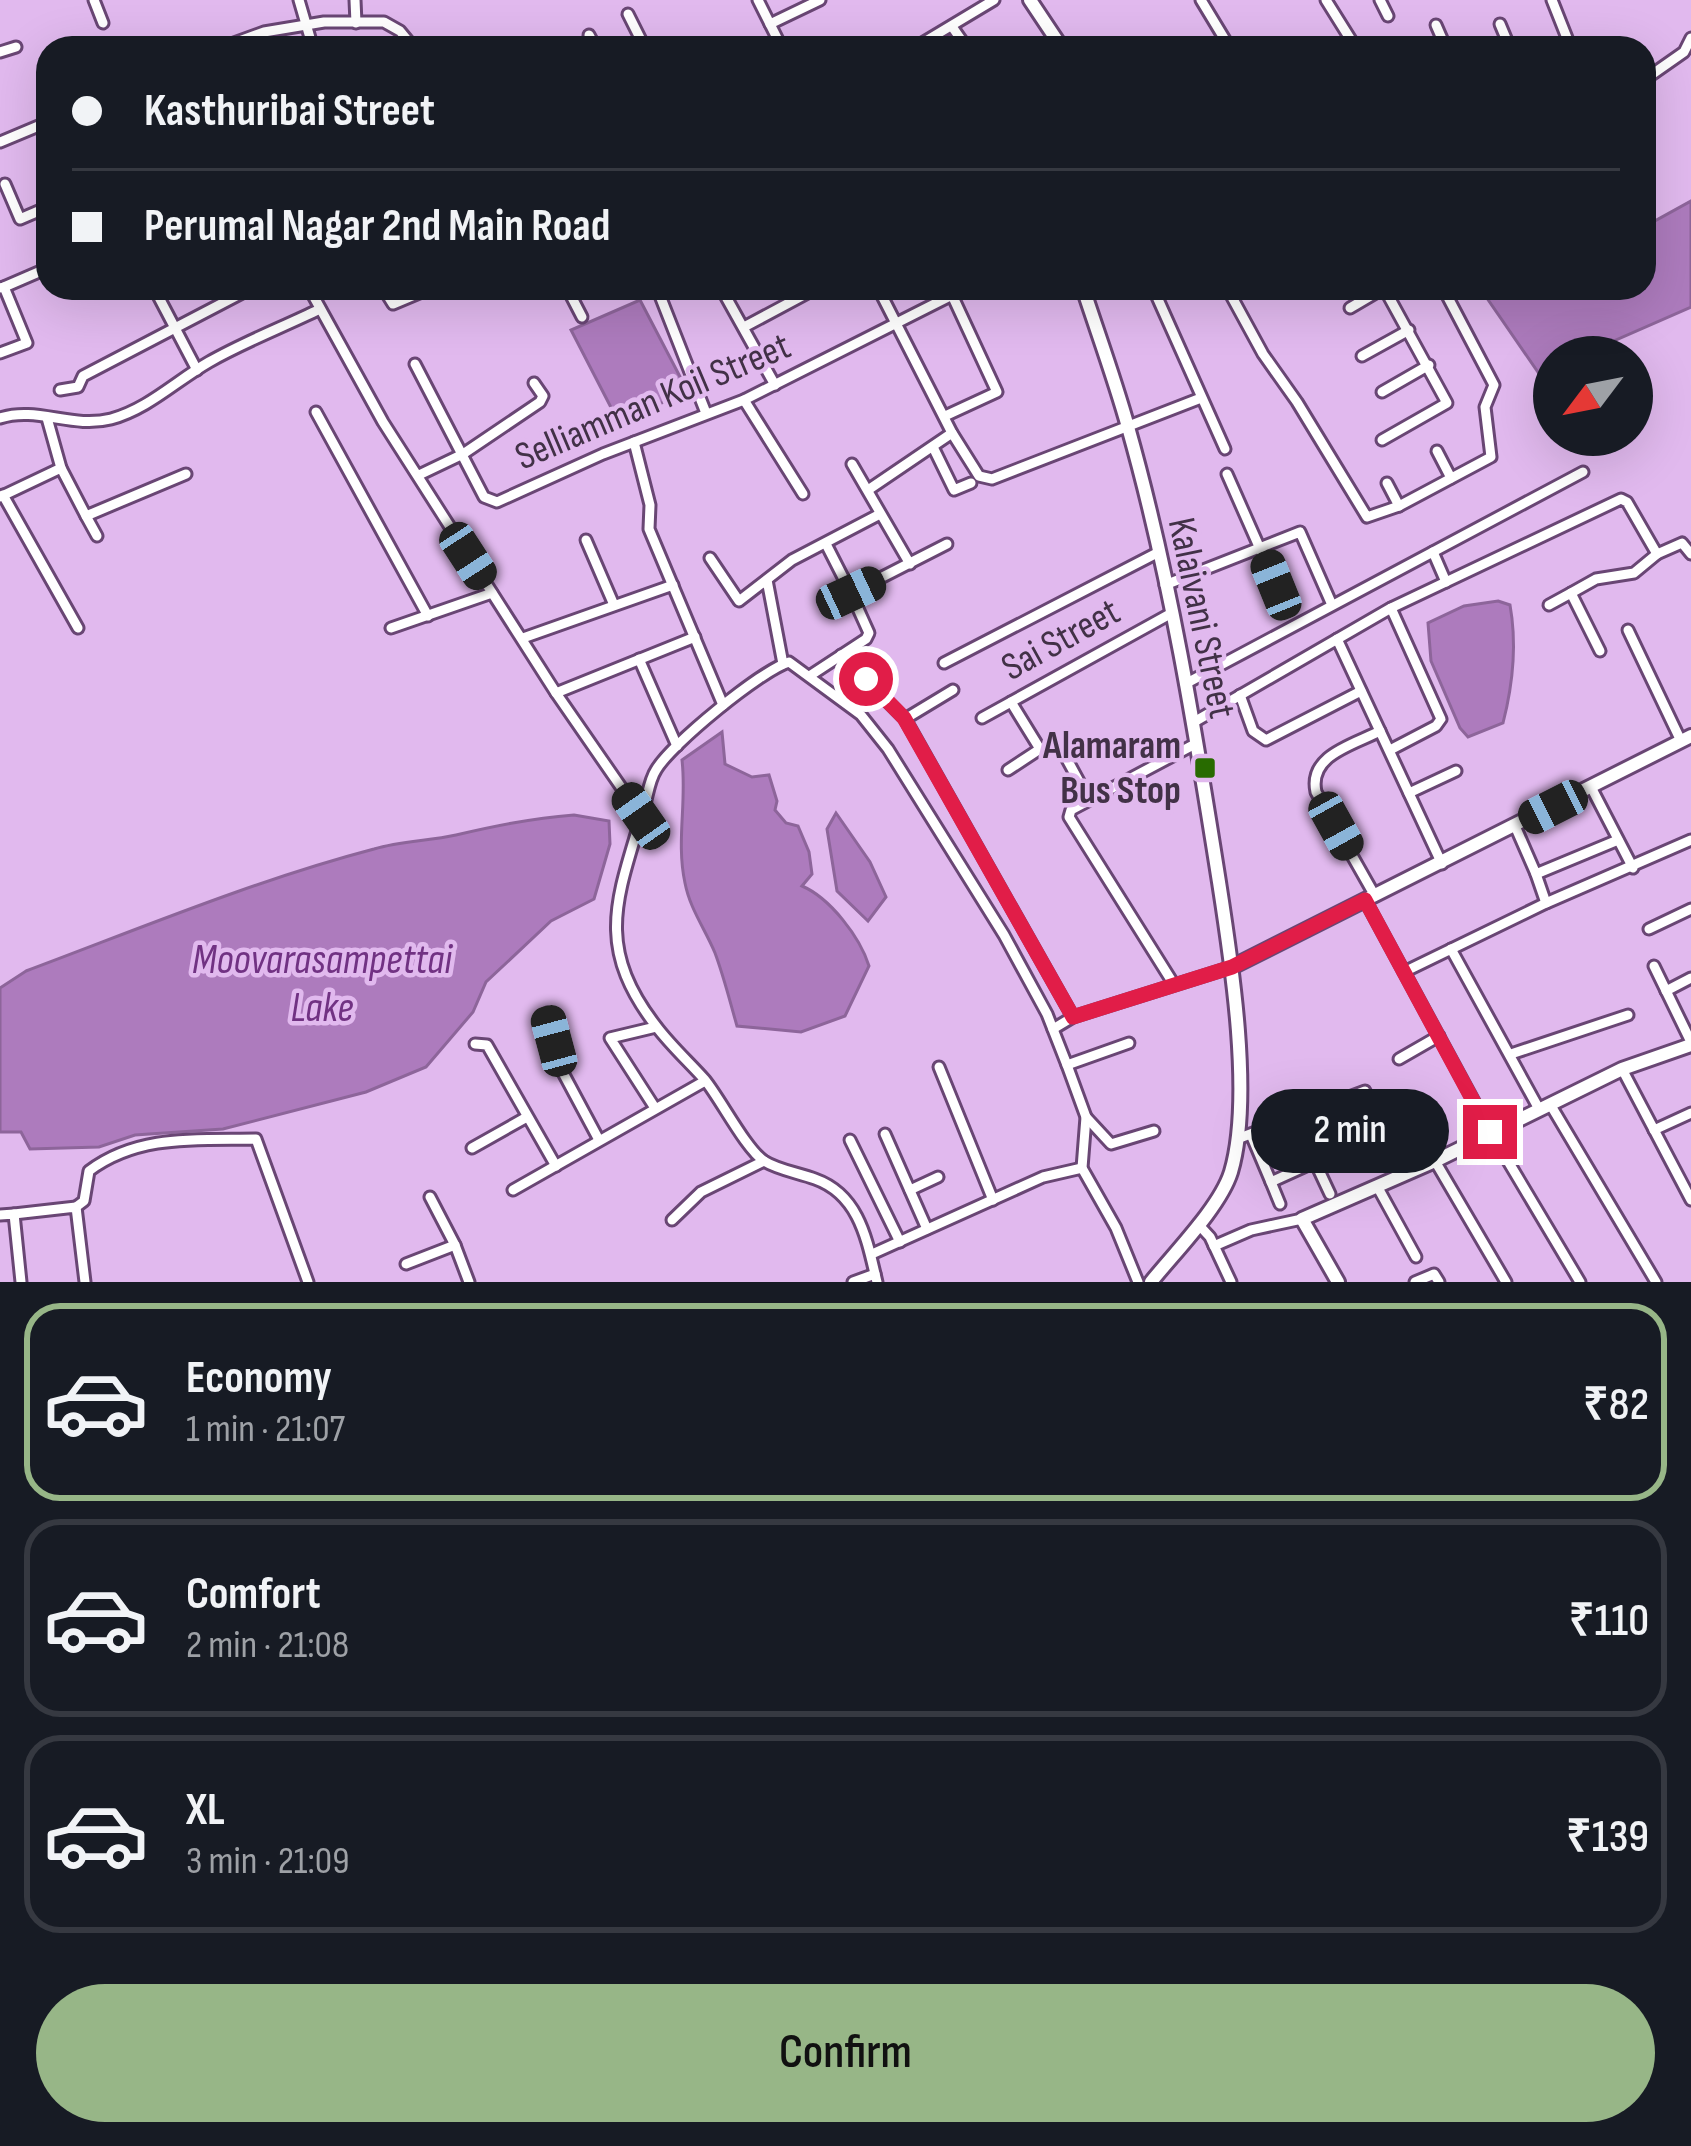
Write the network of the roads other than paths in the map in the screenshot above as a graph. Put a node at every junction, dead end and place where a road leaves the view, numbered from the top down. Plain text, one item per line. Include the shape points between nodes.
1 (94, 0) edge
2 (299, 0) edge
3 (355, 0) edge
4 (758, 0) edge
5 (820, 0) edge
6 (994, 0) edge
7 (1030, 0) edge
8 (1202, 0) edge
9 (1326, 0) edge
10 (1380, 0) edge
11 (1552, 0) edge
12 (628, 14) dead end
13 (1388, 16) dead end
14 (304, 22) junction
15 (103, 23) dead end
16 (356, 23) junction
17 (770, 24) junction
18 (1436, 25) dead end
19 (1500, 25) dead end
20 (953, 28) junction
21 (259, 36) edge
22 (309, 36) edge
23 (404, 36) edge
24 (639, 36) edge
25 (776, 36) edge
26 (937, 36) edge
27 (959, 36) edge
28 (1054, 36) edge
29 (1223, 36) edge
30 (1348, 36) edge
31 (1441, 36) edge
32 (1505, 36) edge
33 (1566, 36) edge
34 (1691, 38) edge
35 (16, 47) dead end
36 (0, 52) edge
37 (1687, 56) edge
38 (1656, 73) edge
39 (36, 127) edge
40 (0, 142) edge
41 (4, 184) dead end
42 (36, 212) edge
43 (36, 273) edge
44 (2, 288) edge
45 (163, 300) edge
46 (228, 300) edge
47 (317, 300) edge
48 (573, 300) edge
49 (662, 300) edge
50 (728, 300) edge
51 (788, 300) edge
52 (885, 300) edge
53 (944, 300) edge
54 (954, 300) edge
55 (1087, 300) edge
56 (1158, 300) edge
57 (1234, 300) edge
58 (1364, 300) edge
59 (1391, 300) edge
60 (1449, 300) edge
61 (1350, 308) dead end
62 (320, 309) junction
63 (582, 317) dead end
64 (899, 323) junction
65 (744, 327) junction
66 (176, 330) junction
67 (1409, 330) junction
68 (0, 353) edge
69 (1362, 356) dead end
70 (415, 364) dead end
71 (1430, 365) junction
72 (197, 370) junction
73 (535, 383) dead end
74 (776, 385) junction
75 (61, 390) dead end
76 (1382, 392) dead end
77 (1201, 398) junction
78 (744, 400) junction
79 (316, 412) dead end
80 (706, 413) junction
81 (945, 416) junction
82 (0, 418) edge
83 (47, 418) junction
84 (1128, 425) junction
85 (952, 434) junction
86 (1382, 440) dead end
87 (634, 442) junction
88 (933, 446) junction
89 (1225, 449) dead end
90 (1437, 451) dead end
91 (463, 454) junction
92 (852, 464) dead end
93 (61, 468) junction
94 (1582, 472) dead end
95 (186, 474) dead end
96 (1227, 474) dead end
97 (419, 476) junction
98 (1451, 478) junction
99 (971, 483) dead end
100 (1388, 483) dead end
101 (868, 490) junction
102 (803, 494) dead end
103 (2, 496) edge
104 (1399, 506) junction
105 (880, 514) junction
106 (86, 516) junction
107 (97, 536) dead end
108 (586, 540) dead end
109 (826, 544) junction
110 (947, 544) dead end
111 (1260, 548) junction
112 (1433, 552) junction
113 (1156, 553) junction
114 (1657, 554) junction
115 (1691, 554) edge
116 (710, 558) dead end
117 (910, 564) junction
118 (767, 580) junction
119 (1446, 582) junction
120 (673, 585) junction
121 (1165, 585) junction
122 (1276, 585) dead end
123 (492, 593) junction
124 (851, 593) junction
125 (1571, 593) junction
126 (1550, 604) dead end
127 (614, 605) junction
128 (1332, 605) junction
129 (1391, 608) junction
130 (1170, 614) junction
131 (428, 616) junction
132 (78, 628) dead end
133 (391, 628) dead end
134 (1628, 630) dead end
135 (695, 637) junction
136 (523, 638) junction
137 (1337, 640) junction
138 (1600, 651) dead end
139 (841, 655) junction
140 (639, 659) junction
141 (944, 663) dead end
142 (783, 664) junction
143 (812, 675) junction
144 (1185, 684) junction
145 (953, 690) dead end
146 (1361, 691) junction
147 (556, 693) junction
148 (1240, 695) junction
149 (1011, 702) junction
150 (723, 705) junction
151 (904, 718) junction
152 (982, 718) dead end
153 (1194, 722) junction
154 (1381, 731) junction
155 (1686, 738) edge
156 (1197, 743) junction
157 (677, 746) junction
158 (1390, 750) junction
159 (1063, 752) dead end
160 (1008, 770) dead end
161 (1456, 771) dead end
162 (1591, 787) junction
163 (1409, 794) junction
164 (1088, 798) junction
165 (641, 816) junction
166 (1515, 826) junction
167 (1618, 840) junction
168 (1691, 841) edge
169 (1442, 864) junction
170 (1633, 868) junction
171 (1535, 874) junction
172 (1370, 898) junction
173 (1546, 904) junction
174 (1691, 909) edge
175 (1649, 929) dead end
176 (1451, 949) junction
177 (1654, 966) dead end
178 (1232, 967) junction
179 (1404, 972) junction
180 (1691, 978) edge
181 (1173, 983) junction
182 (1666, 991) junction
183 (547, 1013) dead end
184 (1628, 1015) dead end
185 (1073, 1017) junction
186 (656, 1027) junction
187 (1053, 1029) junction
188 (1439, 1036) junction
189 (1129, 1043) dead end
190 (1691, 1043) edge
191 (475, 1044) dead end
192 (1511, 1054) junction
193 (1399, 1059) dead end
194 (1067, 1065) junction
195 (939, 1067) dead end
196 (1622, 1069) junction
197 (705, 1081) junction
198 (1545, 1106) junction
199 (655, 1108) junction
200 (1691, 1113) edge
201 (527, 1117) junction
202 (1086, 1117) junction
203 (1297, 1119) junction
204 (1654, 1130) junction
205 (1154, 1131) dead end
206 (1490, 1132) junction
207 (885, 1134) dead end
208 (1385, 1135) junction
209 (1244, 1138) junction
210 (599, 1140) junction
211 (850, 1140) dead end
212 (472, 1148) dead end
213 (764, 1161) junction
214 (1435, 1161) junction
215 (1315, 1162) junction
216 (556, 1166) junction
217 (1082, 1168) junction
218 (1403, 1175) junction
219 (938, 1177) dead end
220 (1271, 1182) junction
221 (1377, 1186) junction
222 (513, 1190) dead end
223 (910, 1190) junction
224 (1330, 1194) dead end
225 (430, 1197) dead end
226 (993, 1200) junction
227 (1691, 1200) edge
228 (1280, 1204) dead end
229 (76, 1207) junction
230 (14, 1214) junction
231 (0, 1215) edge
232 (1302, 1219) junction
233 (672, 1220) dead end
234 (1198, 1223) junction
235 (927, 1229) junction
236 (899, 1242) junction
237 (455, 1244) junction
238 (1214, 1246) junction
239 (872, 1254) junction
240 (1416, 1256) dead end
241 (406, 1264) dead end
242 (876, 1278) edge
243 (21, 1282) edge
244 (85, 1282) edge
245 (308, 1282) edge
246 (469, 1282) edge
247 (853, 1282) edge
248 (1138, 1282) edge
249 (1151, 1282) edge
250 (1231, 1282) edge
251 (1339, 1282) edge
252 (1415, 1282) edge
253 (1439, 1282) edge
254 (1506, 1282) edge
255 (1580, 1282) edge
256 (1656, 1282) edge

1 - 15 street
2 - 14 street
3 - 16 street
4 - 17 street
5 - 17 street
6 - 20 street
7 - 28 street
8 - 29 street
9 - 30 street
10 - 13 street
11 - 33 street
12 - 24 street
14 - 16 street
14 - 21 street
14 - 22 street
16 - 23 street via 384,22
17 - 25 street
18 - 31 street
19 - 32 street
20 - 26 street
20 - 27 street
34 - 37 street
35 - 36 street
37 - 38 street
39 - 40 street
41 - 42 street via 20,219
43 - 44 street
44 - 68 street via 27,343
45 - 66 street
46 - 66 street
47 - 62 street
48 - 63 street
49 - 80 street
50 - 65 street
51 - 65 street
52 - 64 street
53 - 64 street, Selliamman Koil Street
54 - 81 street via 997,392
55 - 84 street, Kalaivani Street
56 - 77 street
57 - 104 street via 1363,516
58 - 61 street
59 - 67 street
60 - 98 street via 1494,385 1485,407 1491,457
62 - 72 street
62 - 97 street
64 - 74 street, Selliamman Koil Street
64 - 81 street
65 - 74 street
66 - 72 street
66 - 75 street
67 - 69 street
67 - 71 street
70 - 91 street
71 - 76 street
71 - 86 street via 1447,403
72 - 83 street via 110,419
73 - 91 street via 543,400
74 - 78 street, Selliamman Koil Street
77 - 84 street
77 - 89 street
78 - 80 street, Selliamman Koil Street
78 - 102 street
79 - 131 street
80 - 87 street, Selliamman Koil Street
81 - 85 street
82 - 83 street via 23,411
83 - 93 street
84 - 85 street via 992,479 979,476
84 - 113 street, Kalaivani Street
85 - 88 street
87 - 91 street, Selliamman Koil Street via 497,502 484,497
87 - 120 street via 649,529
88 - 99 street via 954,490
88 - 101 street
90 - 98 street
91 - 97 street
92 - 101 street
93 - 103 street
93 - 106 street
94 - 112 street
95 - 106 street
96 - 111 street
97 - 123 street
98 - 104 street
100 - 104 street
101 - 105 street
103 - 132 street
105 - 109 street
105 - 117 street
106 - 107 street
108 - 127 street
109 - 118 street
109 - 124 street
110 - 117 street
111 - 121 street
111 - 122 street
111 - 128 street via 1300,532
112 - 119 street
112 - 128 street
113 - 121 street, Kalaivani Street
113 - 141 street
114 - 115 street via 1682,543
114 - 119 street via 1621,499
114 - 125 street via 1634,573
116 - 118 street via 736,600
117 - 124 street
118 - 142 street
119 - 129 street
120 - 127 street
120 - 135 street
121 - 130 street, Kalaivani Street
123 - 131 street
123 - 136 street
124 - 139 street via 869,633
125 - 126 street
125 - 138 street
127 - 136 street
128 - 144 street
129 - 137 street
129 - 158 street via 1441,719
130 - 144 street, Kalaivani Street
130 - 149 street, Sai Street
131 - 133 street
134 - 155 street
135 - 140 street
135 - 150 street
136 - 147 street
137 - 146 street
137 - 148 street
139 - 143 street
139 - 151 street
140 - 147 street
140 - 157 street
142 - 143 street
142 - 150 street
143 - 187 street via 888,749
144 - 153 street, Kalaivani Street
145 - 151 street
146 - 148 street via 1267,740 1253,731
146 - 154 street
147 - 165 street
148 - 153 street
149 - 152 street, Sai Street
149 - 160 street via 1040,749
150 - 157 street
151 - 185 street
153 - 156 street, Kalaivani Street
154 - 158 street
154 - 172 street via 1321,762 1313,777
155 - 162 street
156 - 164 street
156 - 178 street, Kalaivani Street
157 - 165 street via 654,772
158 - 163 street
159 - 164 street
161 - 163 street
162 - 166 street
162 - 167 street
163 - 169 street
164 - 181 street via 1069,817
165 - 186 street via 614,929 619,962
166 - 169 street
166 - 171 street
167 - 170 street
167 - 171 street
168 - 170 street
169 - 172 street
170 - 173 street
171 - 173 street
172 - 178 street
172 - 179 street
173 - 176 street
174 - 175 street
176 - 179 street
176 - 192 street
177 - 182 street
178 - 181 street
178 - 209 street, Kalaivani Street
179 - 188 street
180 - 182 street
181 - 185 street
182 - 190 street
183 - 210 street via 561,1069
184 - 192 street
185 - 187 street
186 - 197 street
186 - 199 street via 610,1037
187 - 194 street
188 - 193 street
188 - 206 street
189 - 194 street
190 - 196 street
191 - 201 street via 487,1045
192 - 198 street
194 - 202 street
195 - 226 street
196 - 198 street
196 - 204 street
197 - 199 street
197 - 213 street
198 - 206 street
198 - 256 street
199 - 210 street
200 - 204 street
201 - 212 street
201 - 216 street
202 - 205 street via 1111,1144
202 - 217 street
203 - 208 street via 1365,1091
203 - 209 street
203 - 215 street
204 - 227 street
206 - 214 street
206 - 255 street
207 - 223 street
208 - 215 street
208 - 218 street
209 - 220 street
209 - 234 street, Kalaivani Street
210 - 216 street
211 - 236 street
213 - 233 street via 701,1192
213 - 239 street via 829,1184 856,1211
214 - 218 street
214 - 254 street
215 - 220 street
215 - 224 street
216 - 222 street
217 - 226 street
217 - 248 street
218 - 221 street
219 - 223 street
220 - 228 street
221 - 232 street
221 - 240 street
223 - 235 street
225 - 237 street
226 - 235 street
229 - 230 street
229 - 244 street
229 - 245 street via 89,1171 130,1147 256,1139
230 - 231 street
230 - 243 street
232 - 238 street
232 - 251 street
234 - 238 street
234 - 249 street, Kalaivani Street
235 - 236 street
236 - 239 street
237 - 241 street
237 - 246 street
238 - 250 street
239 - 242 street
242 - 247 street
252 - 253 street via 1434,1274

